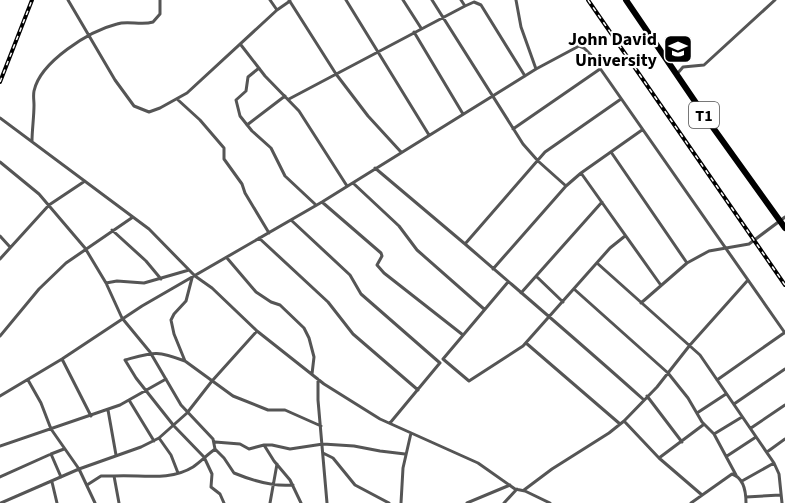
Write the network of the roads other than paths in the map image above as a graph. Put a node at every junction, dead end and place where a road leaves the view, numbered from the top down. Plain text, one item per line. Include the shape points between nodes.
1 (68, 0) edge
2 (160, 0) edge
3 (270, 0) edge
4 (290, 0) edge
5 (346, 0) edge
6 (403, 0) edge
7 (432, 0) edge
8 (461, 0) edge
9 (516, 0) edge
10 (626, 0) edge
11 (775, 0) edge
12 (465, 6) junction
13 (277, 10) junction
14 (443, 18) junction
15 (421, 28) junction
16 (414, 32) junction
17 (89, 36) junction
18 (241, 45) junction
19 (378, 52) junction
20 (259, 68) junction
21 (536, 69) junction
22 (600, 69) junction
23 (336, 74) junction
24 (676, 75) junction
25 (525, 76) junction
26 (492, 96) junction
27 (287, 98) junction
28 (177, 99) junction
29 (621, 99) junction
30 (463, 114) junction
31 (1, 120) edge
32 (247, 125) junction
33 (513, 129) junction
34 (642, 130) junction
35 (429, 135) junction
36 (32, 141) junction
37 (401, 152) junction
38 (611, 152) junction
39 (538, 161) junction
40 (0, 162) edge
41 (375, 168) junction
42 (581, 173) junction
43 (85, 181) junction
44 (353, 183) junction
45 (347, 186) junction
46 (566, 186) junction
47 (322, 202) junction
48 (602, 202) junction
49 (49, 205) junction
50 (315, 205) junction
51 (133, 217) junction
52 (783, 219) edge
53 (291, 220) junction
54 (785, 228) edge
55 (112, 230) junction
56 (269, 233) junction
57 (0, 236) edge
58 (625, 236) junction
59 (259, 238) junction
60 (465, 244) junction
61 (10, 247) junction
62 (85, 248) junction
63 (726, 248) junction
64 (227, 258) junction
65 (0, 259) edge
66 (597, 263) junction
67 (687, 263) junction
68 (493, 269) junction
69 (190, 270) junction
70 (536, 276) junction
71 (194, 277) junction
72 (161, 279) junction
73 (748, 280) junction
74 (508, 282) junction
75 (106, 283) junction
76 (661, 285) junction
77 (574, 289) junction
78 (521, 293) junction
79 (563, 302) junction
80 (641, 303) junction
81 (484, 309) junction
82 (550, 316) junction
83 (122, 318) junction
84 (256, 331) junction
85 (785, 333) edge
86 (463, 335) junction
87 (0, 336) edge
88 (526, 343) junction
89 (690, 345) junction
90 (150, 352) junction
91 (62, 359) junction
92 (443, 359) junction
93 (185, 361) junction
94 (440, 363) junction
95 (785, 369) edge
96 (668, 373) junction
97 (311, 374) junction
98 (166, 379) junction
99 (28, 380) junction
100 (318, 380) junction
101 (717, 380) junction
102 (212, 381) junction
103 (145, 390) junction
104 (418, 390) junction
105 (726, 394) junction
106 (0, 396) edge
107 (645, 398) junction
108 (129, 400) junction
109 (734, 404) junction
110 (785, 405) edge
111 (108, 410) junction
112 (187, 413) junction
113 (697, 413) junction
114 (91, 416) junction
115 (742, 417) junction
116 (624, 421) junction
117 (389, 423) junction
118 (620, 424) junction
119 (704, 425) junction
120 (174, 426) junction
121 (321, 426) junction
122 (751, 428) junction
123 (51, 429) junction
124 (411, 433) junction
125 (714, 435) junction
126 (756, 437) junction
127 (159, 438) junction
128 (785, 440) edge
129 (154, 441) junction
130 (215, 442) junction
131 (682, 442) junction
132 (323, 444) junction
133 (264, 445) junction
134 (0, 446) edge
135 (64, 449) junction
136 (215, 449) junction
137 (767, 452) junction
138 (323, 453) junction
139 (51, 454) junction
140 (405, 454) junction
141 (116, 455) junction
142 (727, 456) junction
143 (204, 457) junction
144 (659, 458) junction
145 (774, 463) junction
146 (278, 464) junction
147 (79, 469) junction
148 (178, 472) junction
149 (736, 475) junction
150 (114, 476) junction
151 (0, 477) edge
152 (61, 477) junction
153 (51, 481) junction
154 (741, 481) junction
155 (274, 483) junction
156 (87, 484) junction
157 (293, 485) junction
158 (510, 485) junction
159 (517, 489) junction
160 (524, 490) junction
161 (702, 495) junction
162 (781, 495) junction
163 (746, 497) junction
164 (1, 503) edge
165 (57, 503) edge
166 (95, 503) edge
167 (119, 503) edge
168 (224, 503) edge
169 (270, 503) edge
170 (301, 503) edge
171 (327, 503) edge
172 (389, 503) edge
173 (401, 503) edge
174 (467, 503) edge
175 (504, 503) edge
176 (550, 503) edge
177 (691, 503) edge
178 (746, 503) edge
179 (782, 503) edge

1 - 17 street
2 - 17 street via 160,14 153,22 118,23
3 - 13 street
4 - 13 street
4 - 23 street
5 - 19 street
6 - 15 street
7 - 14 street
8 - 12 street
9 - 21 street
10 - 24 highway, T1
11 - 24 street via 704,65 683,67
12 - 14 street
12 - 25 street via 474,2 481,5
13 - 18 street
14 - 15 street
14 - 26 street
15 - 16 street
16 - 19 street
16 - 30 street
17 - 28 street via 135,106 149,112
17 - 36 street via 54,60 37,82 33,93
18 - 20 street
18 - 28 street
19 - 23 street
19 - 35 street
20 - 27 street
20 - 32 street via 248,77 246,91 236,100
21 - 22 street via 579,46 587,50
21 - 25 street
22 - 29 street
22 - 33 street
23 - 27 street
23 - 37 street
24 - 52 highway, T1
25 - 26 street
26 - 30 street
26 - 33 street
27 - 32 street
27 - 45 street
28 - 56 street via 224,148 224,159
29 - 34 street
29 - 39 street
30 - 35 street
31 - 36 street
32 - 50 street via 271,148 285,176
33 - 39 street
34 - 38 street
34 - 63 street
35 - 37 street
36 - 43 street
37 - 41 street
38 - 42 street
38 - 67 street
39 - 46 street
39 - 60 street
40 - 49 street
41 - 44 street
41 - 60 street
42 - 46 street
42 - 48 street
43 - 49 street
43 - 51 street
44 - 45 street
44 - 81 street via 399,226 417,250
45 - 47 street
46 - 68 street
47 - 50 street
47 - 86 street via 381,253 377,265 380,269
48 - 58 street
48 - 70 street
49 - 61 street
49 - 62 street
50 - 53 street
51 - 55 street
51 - 69 street
52 - 54 highway, T1
52 - 63 street via 749,244
53 - 56 street
53 - 94 street via 350,275 361,294
55 - 62 street
55 - 72 street
56 - 59 street
57 - 61 street
58 - 66 street
58 - 76 street
59 - 64 street
59 - 104 street via 327,302 353,334
60 - 68 street
61 - 65 street
62 - 75 street
62 - 87 street via 39,289
63 - 67 street via 709,251
63 - 73 street
64 - 71 street
64 - 97 street via 256,292 280,305 304,328 314,357
66 - 77 street
66 - 80 street
67 - 76 street
68 - 74 street
69 - 71 street
69 - 72 street
70 - 78 street
70 - 79 street
71 - 83 street
71 - 84 street via 219,294
71 - 93 street via 186,301 171,320
72 - 75 street
73 - 85 street
73 - 89 street
74 - 78 street
74 - 81 street
75 - 83 street
76 - 80 street
77 - 79 street
77 - 96 street
78 - 82 street
79 - 82 street
80 - 89 street
81 - 86 street
82 - 88 street
82 - 107 street
83 - 90 street
83 - 91 street
84 - 97 street
84 - 102 street
85 - 101 street
86 - 92 street
88 - 92 street via 470,381
88 - 118 street
89 - 96 street
89 - 101 street
90 - 93 street
90 - 98 street
90 - 103 street via 125,360
91 - 99 street
91 - 114 street
92 - 94 street
93 - 102 street
94 - 104 street
95 - 109 street
96 - 107 street
96 - 113 street
97 - 100 street
98 - 103 street
98 - 112 street
99 - 106 street
99 - 123 street
100 - 117 street
100 - 121 street
101 - 105 street
102 - 112 street
102 - 121 street via 233,396 268,410 285,410
103 - 108 street
103 - 120 street
104 - 117 street
105 - 109 street
105 - 113 street
107 - 116 street
107 - 131 street
108 - 111 street
108 - 129 street
109 - 115 street
110 - 122 street
111 - 114 street
111 - 141 street
112 - 120 street
112 - 130 street
113 - 119 street
114 - 123 street
115 - 122 street
115 - 125 street
116 - 118 street
116 - 144 street
117 - 124 street
118 - 160 street
119 - 125 street
119 - 131 street
120 - 127 street
120 - 143 street
121 - 132 street
122 - 126 street
123 - 134 street
123 - 135 street
124 - 140 street
124 - 158 street via 478,463
125 - 142 street
126 - 137 street
126 - 142 street
127 - 129 street
127 - 148 street
128 - 137 street
129 - 141 street
130 - 133 street via 240,444 249,449
130 - 136 street
131 - 144 street
132 - 133 street via 290,449
132 - 138 street
132 - 140 street
133 - 146 street
135 - 139 street
135 - 147 street
136 - 143 street
136 - 155 street via 237,475
137 - 145 street
138 - 171 street
138 - 172 street via 336,461 355,485
139 - 151 street
139 - 152 street
140 - 173 street
141 - 147 street
142 - 149 street
143 - 148 street
143 - 168 street via 212,474 211,487
144 - 161 street
145 - 154 street
145 - 162 street
146 - 155 street
146 - 157 street
147 - 152 street
147 - 156 street
148 - 150 street via 160,477
149 - 154 street
149 - 161 street via 727,476
150 - 156 street via 101,476
150 - 167 street
152 - 153 street
153 - 164 street
153 - 165 street
154 - 163 street
155 - 157 street
155 - 169 street
156 - 166 street
157 - 170 street
158 - 159 street
158 - 174 street
159 - 160 street
159 - 175 street
160 - 176 street
161 - 177 street
162 - 163 street
162 - 179 street
163 - 178 street

